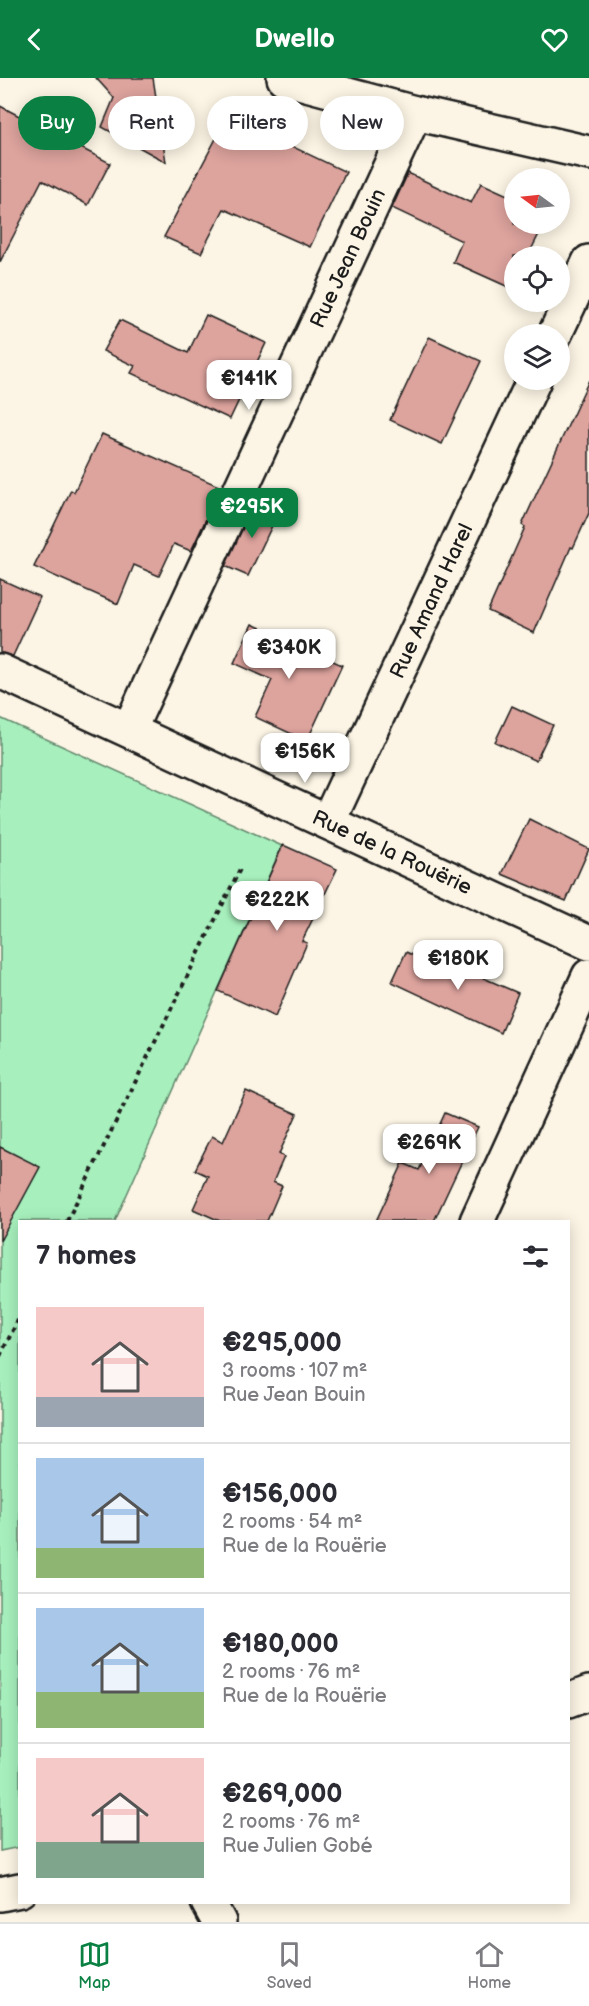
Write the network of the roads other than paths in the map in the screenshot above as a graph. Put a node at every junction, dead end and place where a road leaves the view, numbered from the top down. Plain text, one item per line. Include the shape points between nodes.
1 (284, 78) edge
2 (415, 113) junction
3 (589, 153) edge
4 (589, 262) edge
5 (560, 324) edge
6 (529, 390) edge
7 (0, 671) edge
8 (129, 730) junction
9 (327, 822) junction
10 (589, 943) edge
11 (589, 976) edge
12 (477, 1220) edge
13 (589, 1693) edge
14 (570, 1700) edge
15 (18, 1890) edge
16 (0, 1894) edge
17 (209, 1904) edge
18 (219, 1922) edge

1 - 2 street
2 - 3 street
2 - 8 street, Rue Jean Bouin
4 - 5 street
6 - 9 street, Rue Amand Harel
7 - 8 street, Rue de la Rouërie
8 - 9 street, Rue de la Rouërie
9 - 10 street, Rue de la Rouërie
11 - 12 street
13 - 14 street
15 - 16 street
17 - 18 street

